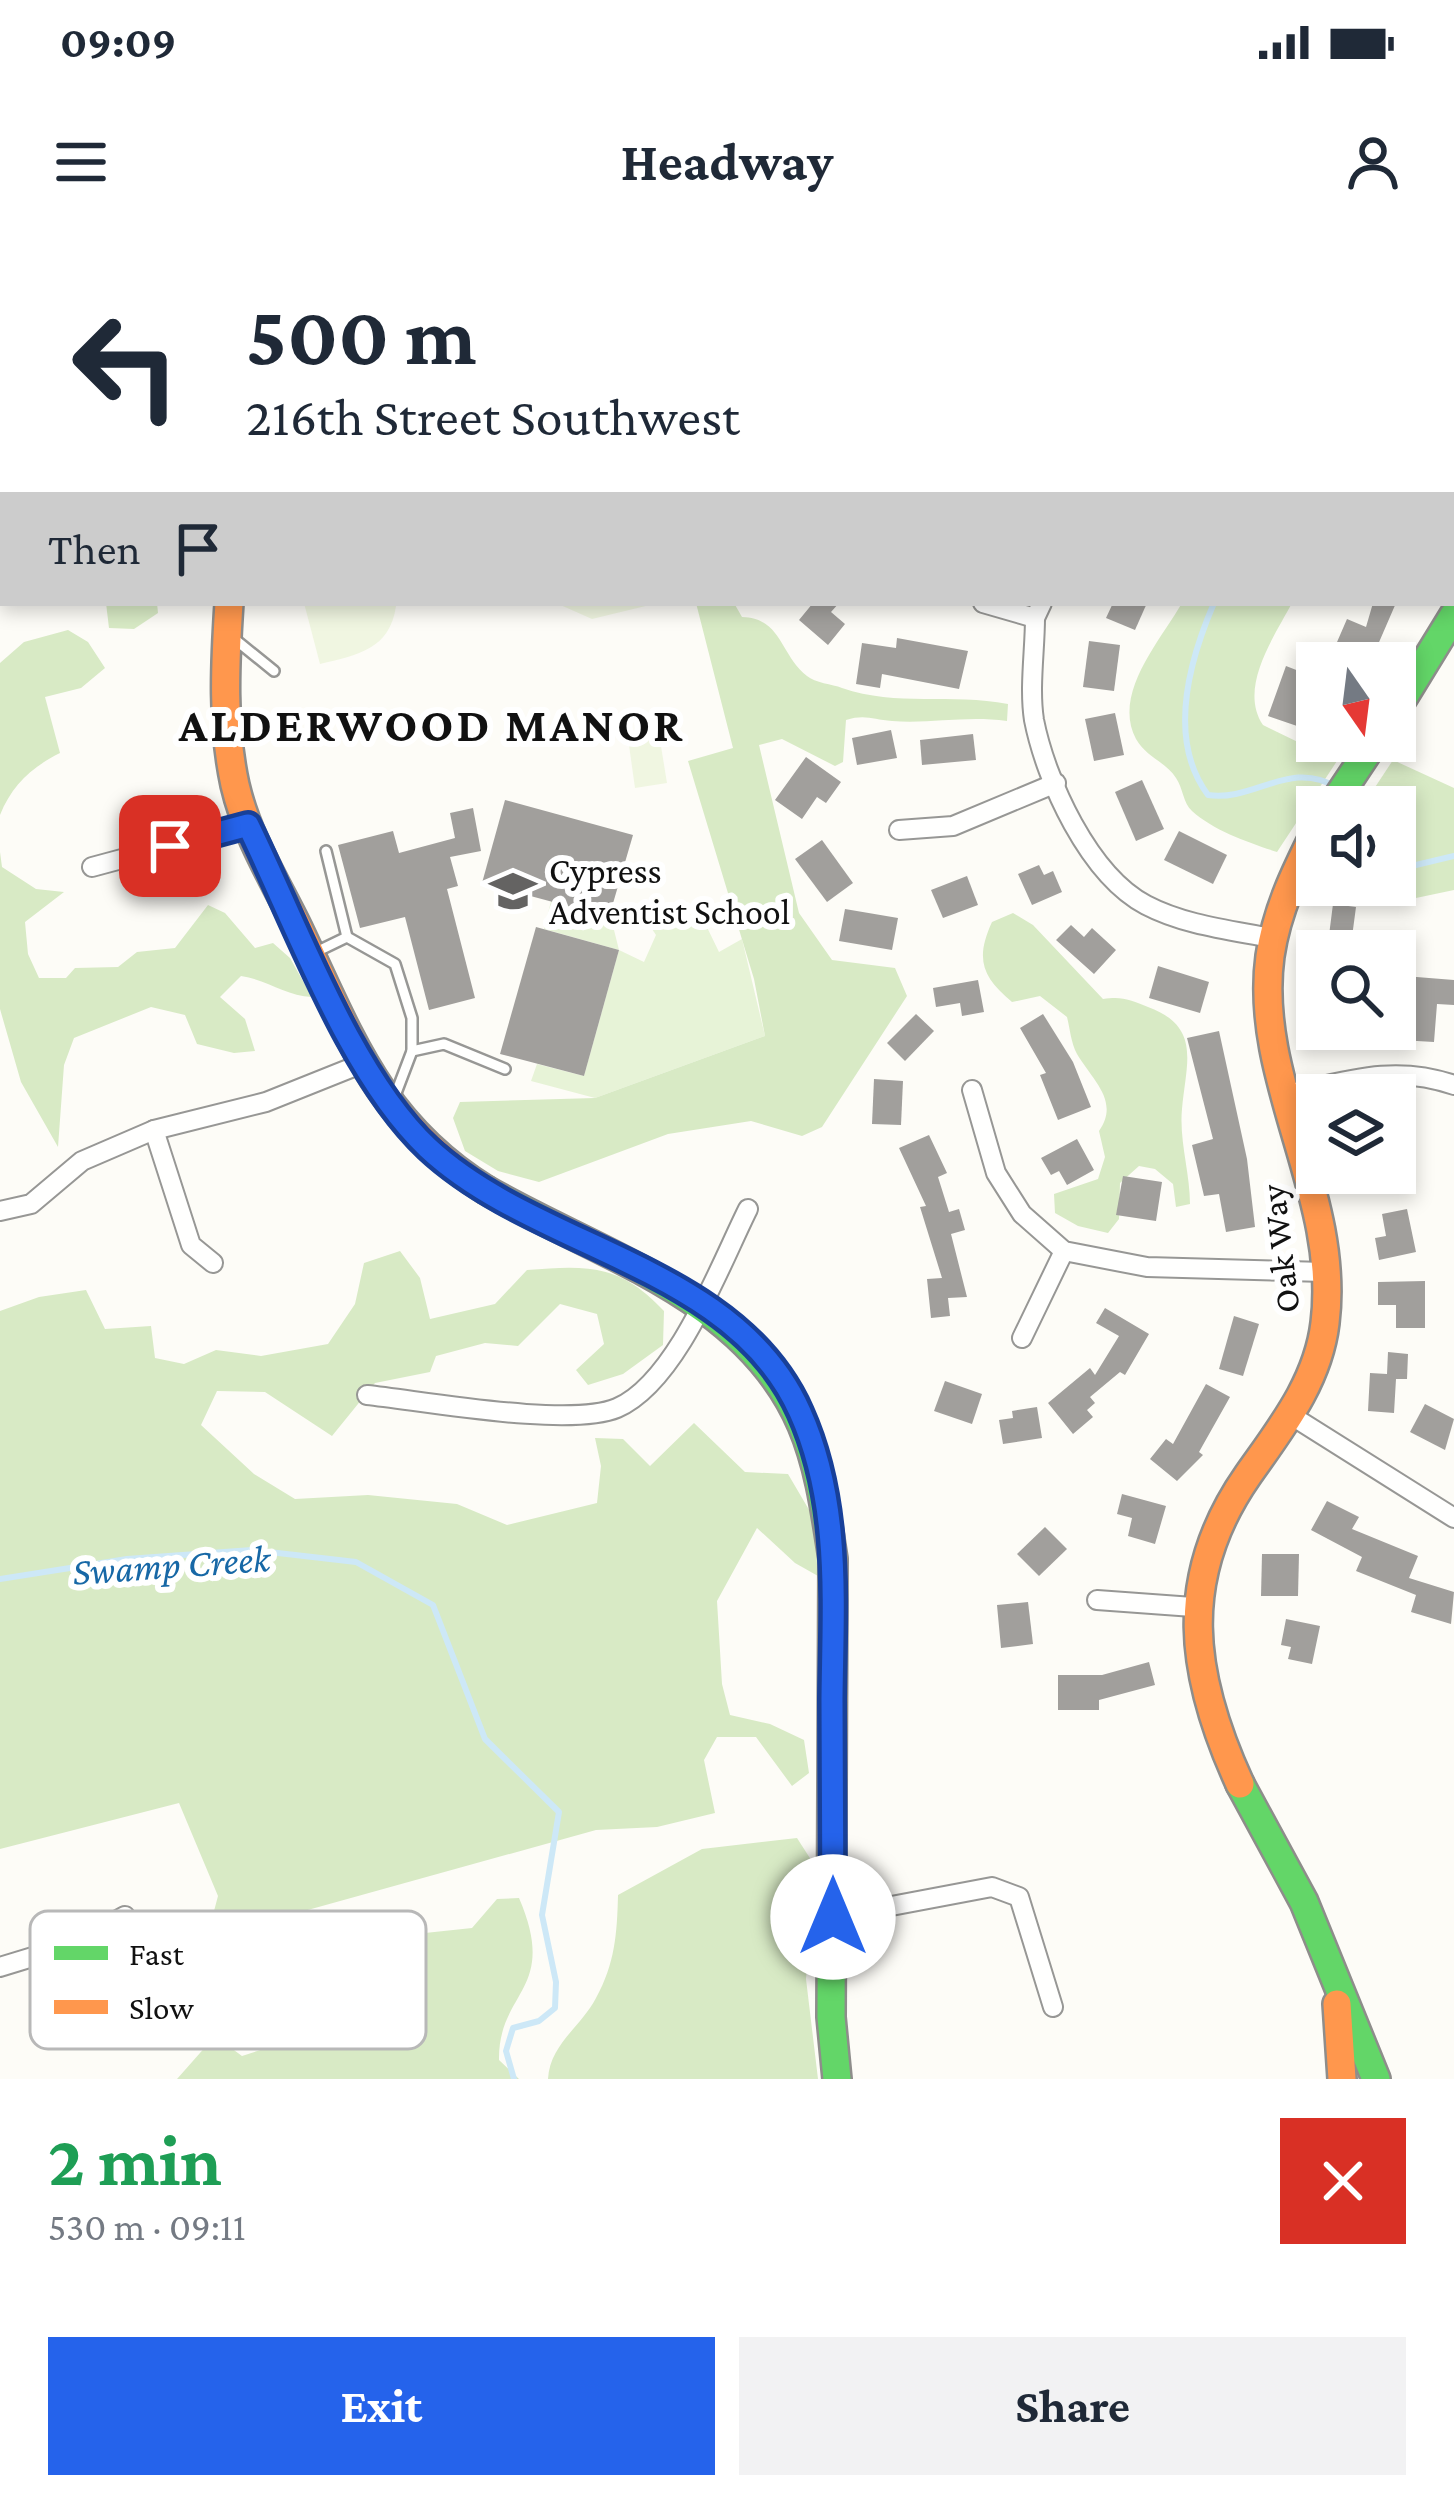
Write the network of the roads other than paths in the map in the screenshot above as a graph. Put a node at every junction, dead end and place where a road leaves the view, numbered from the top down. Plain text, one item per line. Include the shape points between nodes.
1 (229, 606) edge
2 (1007, 606) edge
3 (1039, 610) edge
4 (1454, 615) edge
5 (227, 634) junction
6 (274, 671) dead end
7 (1416, 677) edge
8 (1056, 783) junction
9 (248, 825) junction
10 (898, 830) dead end
11 (326, 851) dead end
12 (92, 867) dead end
13 (1296, 872) edge
14 (347, 937) junction
15 (1271, 938) junction
16 (311, 954) junction
17 (412, 1051) junction
18 (362, 1064) junction
19 (505, 1069) dead end
20 (1454, 1085) edge
21 (972, 1090) dead end
22 (1287, 1094) junction
23 (391, 1106) junction
24 (154, 1130) junction
25 (748, 1209) dead end
26 (0, 1211) edge
27 (1064, 1251) junction
28 (213, 1263) dead end
29 (1324, 1272) junction
30 (702, 1303) junction
31 (1022, 1338) dead end
32 (367, 1395) dead end
33 (1292, 1416) junction
34 (1454, 1518) edge
35 (1097, 1600) dead end
36 (1192, 1607) junction
37 (833, 1917) junction
38 (30, 1958) edge
39 (0, 1967) edge
40 (1336, 1994) junction
41 (1053, 2007) dead end
42 (837, 2079) edge
43 (1342, 2079) edge
44 (1376, 2079) edge

1 - 5 street
2 - 3 street
3 - 8 street via 1034,719
4 - 7 street
5 - 6 lane
5 - 9 street via 229,747
8 - 10 street via 952,826
8 - 15 street via 1096,862 1142,903
9 - 12 street
9 - 16 street
11 - 14 lane
13 - 15 street, Oak Way
14 - 16 lane
14 - 17 lane via 395,964 412,1018
15 - 22 street, Oak Way via 1268,1003
16 - 18 street
17 - 19 lane via 444,1044
17 - 23 lane
18 - 23 street
18 - 24 street via 266,1102
20 - 22 street via 1424,1074 1370,1073
21 - 27 street via 995,1172 1022,1214
22 - 29 street, Oak Way
23 - 30 street via 430,1150 485,1191
24 - 26 street via 82,1161 31,1204
24 - 28 street via 191,1245
25 - 30 street
27 - 29 street via 1148,1267
27 - 31 street
29 - 33 street, Oak Way via 1318,1352
30 - 32 street via 653,1382 616,1408 570,1416
30 - 37 street via 774,1369 799,1409 826,1491
33 - 34 street
33 - 36 street, Oak Way via 1233,1492
35 - 36 street
36 - 40 street, Oak Way via 1233,1780 1303,1901
37 - 41 street via 992,1887 1009,1892 1019,1898
37 - 42 street
38 - 39 street
40 - 43 street
40 - 44 street

